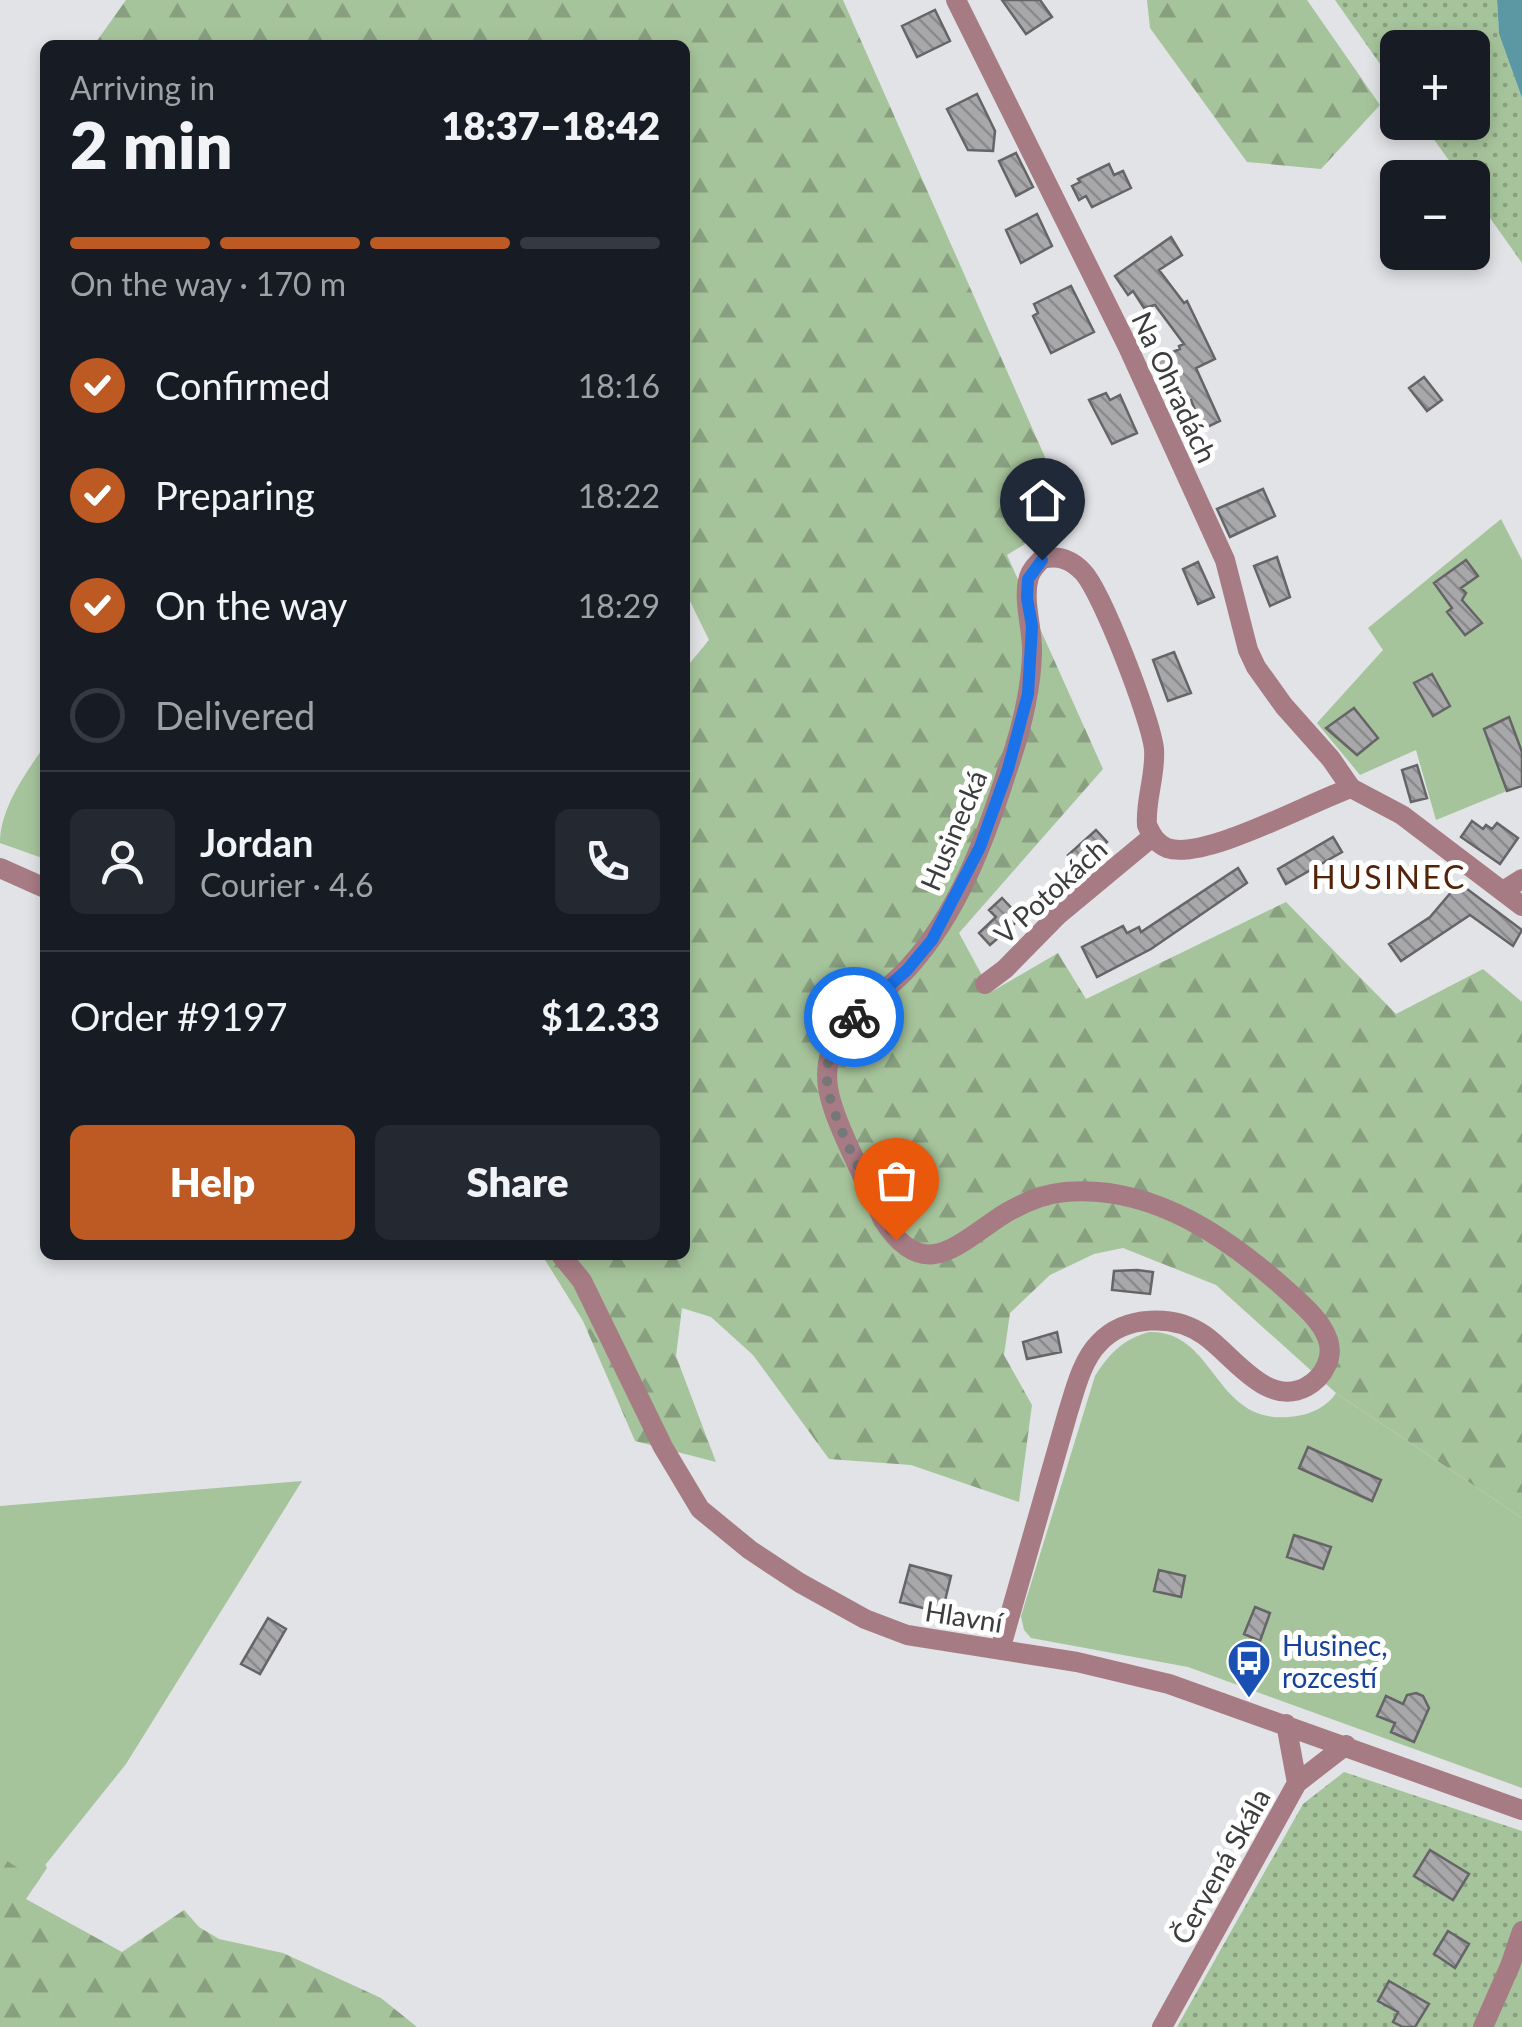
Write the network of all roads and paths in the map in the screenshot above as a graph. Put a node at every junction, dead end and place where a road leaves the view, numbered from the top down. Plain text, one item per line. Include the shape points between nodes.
1 (956, 0) edge
2 (1351, 788) junction
3 (1152, 837) junction
4 (0, 868) edge
5 (1522, 879) edge
6 (40, 886) edge
7 (1503, 891) junction
8 (1522, 906) edge
9 (985, 984) dead end
10 (566, 1260) edge
11 (1000, 1650) junction
12 (1286, 1724) junction
13 (1346, 1744) junction
14 (1297, 1784) junction
15 (1522, 1810) edge
16 (1522, 1932) edge
17 (1162, 2027) edge
18 (1483, 2027) edge

1 - 2 street, Na Ohradách via 1225,560 1256,667
2 - 3 street via 1196,849 1164,847
2 - 7 street via 1402,815
3 - 9 street, V Potokách
3 - 11 street, Husinecká via 1146,811 1154,747 1147,718 1095,588 1066,558 1042,560 1028,579 1028,694 980,847 932,940 838,1035 828,1088 884,1220 912,1251 955,1250 1030,1200 1064,1192 1146,1200 1200,1225 1286,1289 1322,1327 1330,1359 1312,1383 1282,1391 1181,1324 1126,1325 1099,1343 1068,1412
4 - 6 street
5 - 7 street
7 - 8 street
10 - 11 street, Hlavní via 677,1475 708,1517 865,1620 907,1636
11 - 12 street, Hlavní via 1131,1674
12 - 13 street, Hlavní
12 - 14 street, Červená Skála
13 - 14 street
13 - 15 street, Hlavní
14 - 17 street, Červená Skála
16 - 18 street

